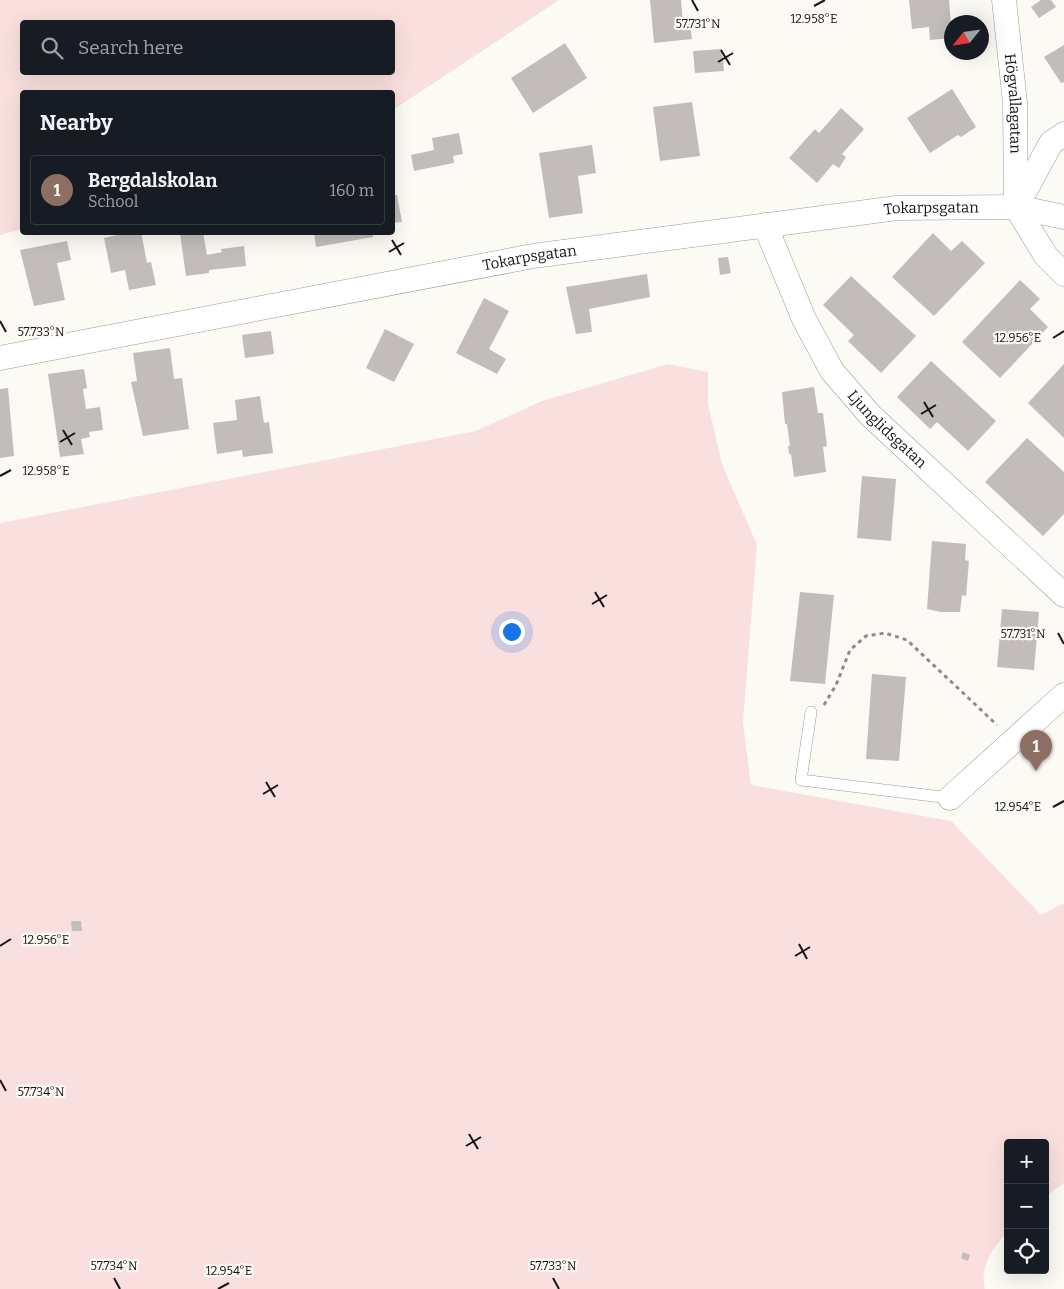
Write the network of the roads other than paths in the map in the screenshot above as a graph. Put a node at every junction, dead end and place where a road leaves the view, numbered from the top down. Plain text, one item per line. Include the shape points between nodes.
1 (1004, 0) edge
2 (1064, 134) edge
3 (1016, 207) junction
4 (1064, 217) edge
5 (765, 225) junction
6 (1064, 274) edge
7 (0, 358) edge
8 (1064, 595) edge
9 (1064, 695) edge
10 (811, 712) road end
11 (950, 798) joint

1 - 3 street, Högvallagatan via 1015,102
2 - 3 street via 1051,143
3 - 4 street, Tokarpsgatan
3 - 5 street, Tokarpsgatan via 896,208
3 - 6 street via 1046,256
5 - 7 street, Tokarpsgatan via 527,256
5 - 8 street, Ljunglidsgatan via 804,319 832,371 870,415
9 - 11 street
10 - 11 lane via 801,780

